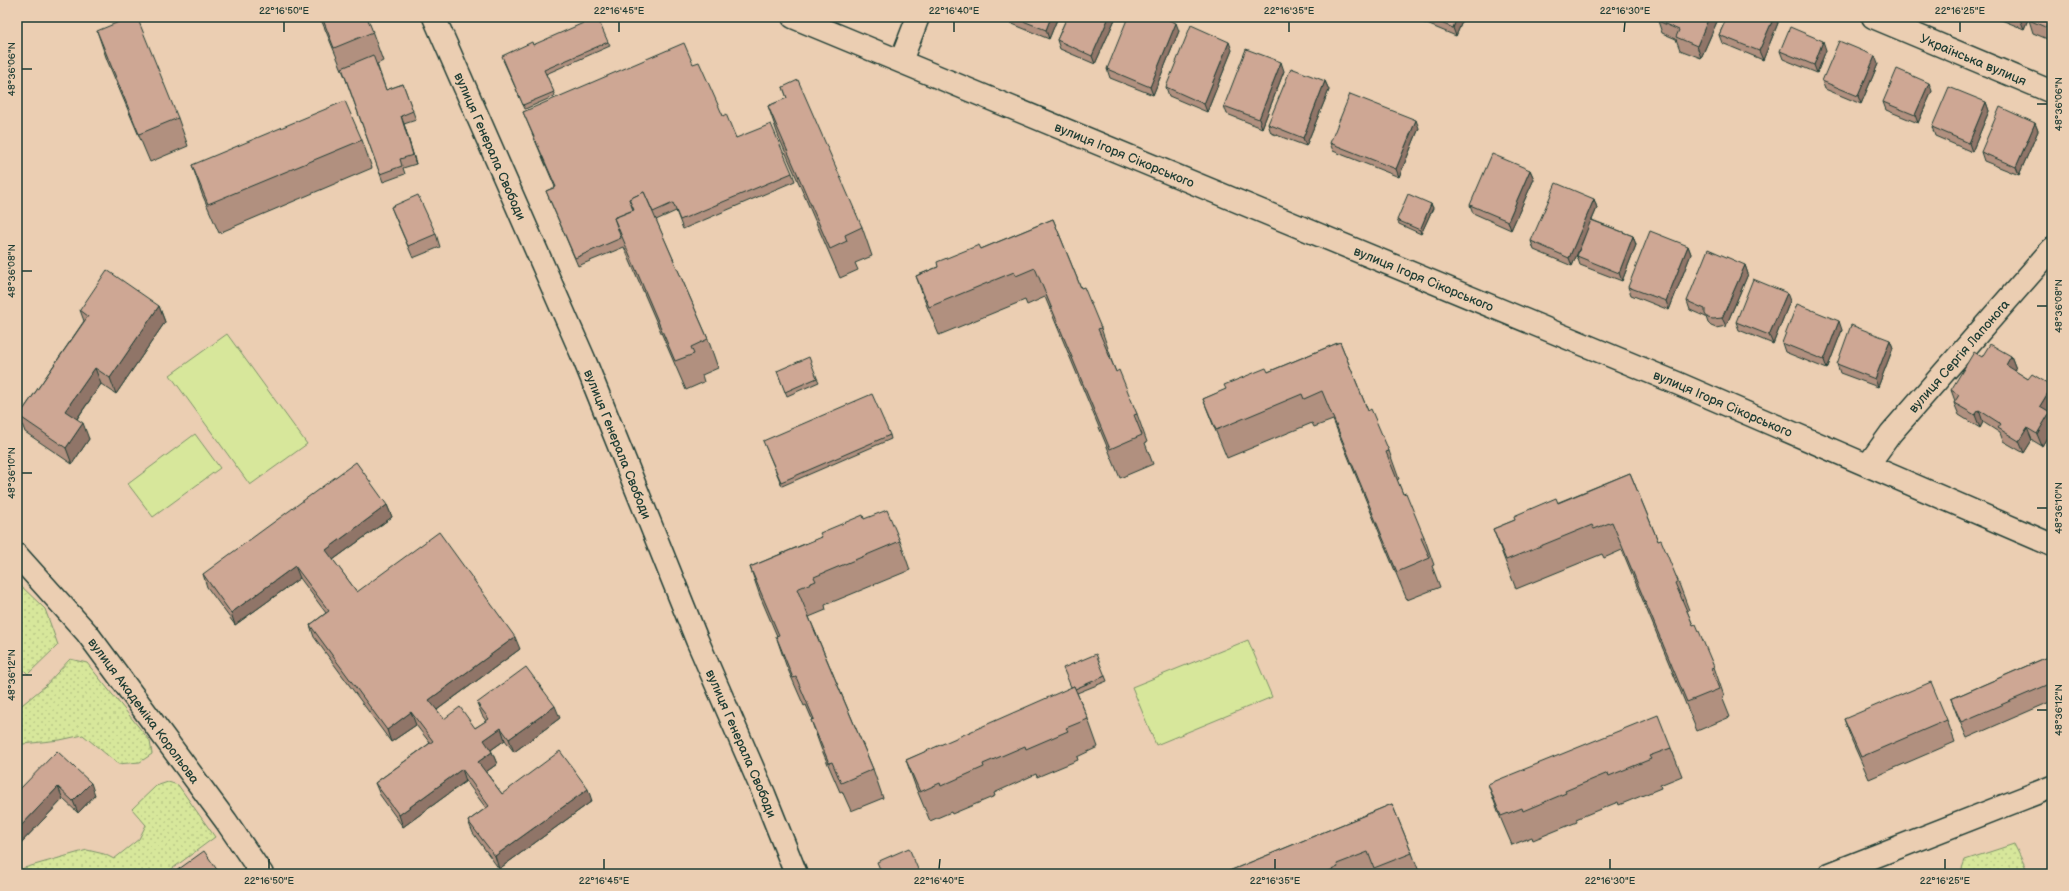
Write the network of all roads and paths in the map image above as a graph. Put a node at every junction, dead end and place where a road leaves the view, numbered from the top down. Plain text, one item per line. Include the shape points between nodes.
1 (434, 17) edge
2 (793, 17) edge
3 (918, 17) edge
4 (1873, 17) edge
5 (901, 61) junction
6 (2052, 92) edge
7 (2052, 249) edge
8 (1868, 465) junction
9 (2052, 545) edge
10 (17, 554) edge
11 (2052, 787) edge
12 (262, 874) edge
13 (796, 874) edge
14 (1830, 874) edge

1 - 13 street, вулиця Генерала Свободи via 584,359 697,640
2 - 5 street, вулиця Ігоря Сікорського
3 - 5 street
4 - 6 street, Українська вулиця
5 - 8 street, вулиця Ігоря Сікорського
7 - 8 street, вулиця Сергія Лапонога via 1891,433
8 - 9 street, вулиця Ігоря Сікорського
10 - 12 street, вулиця Академіка Корольова via 87,633 226,821
11 - 14 street

